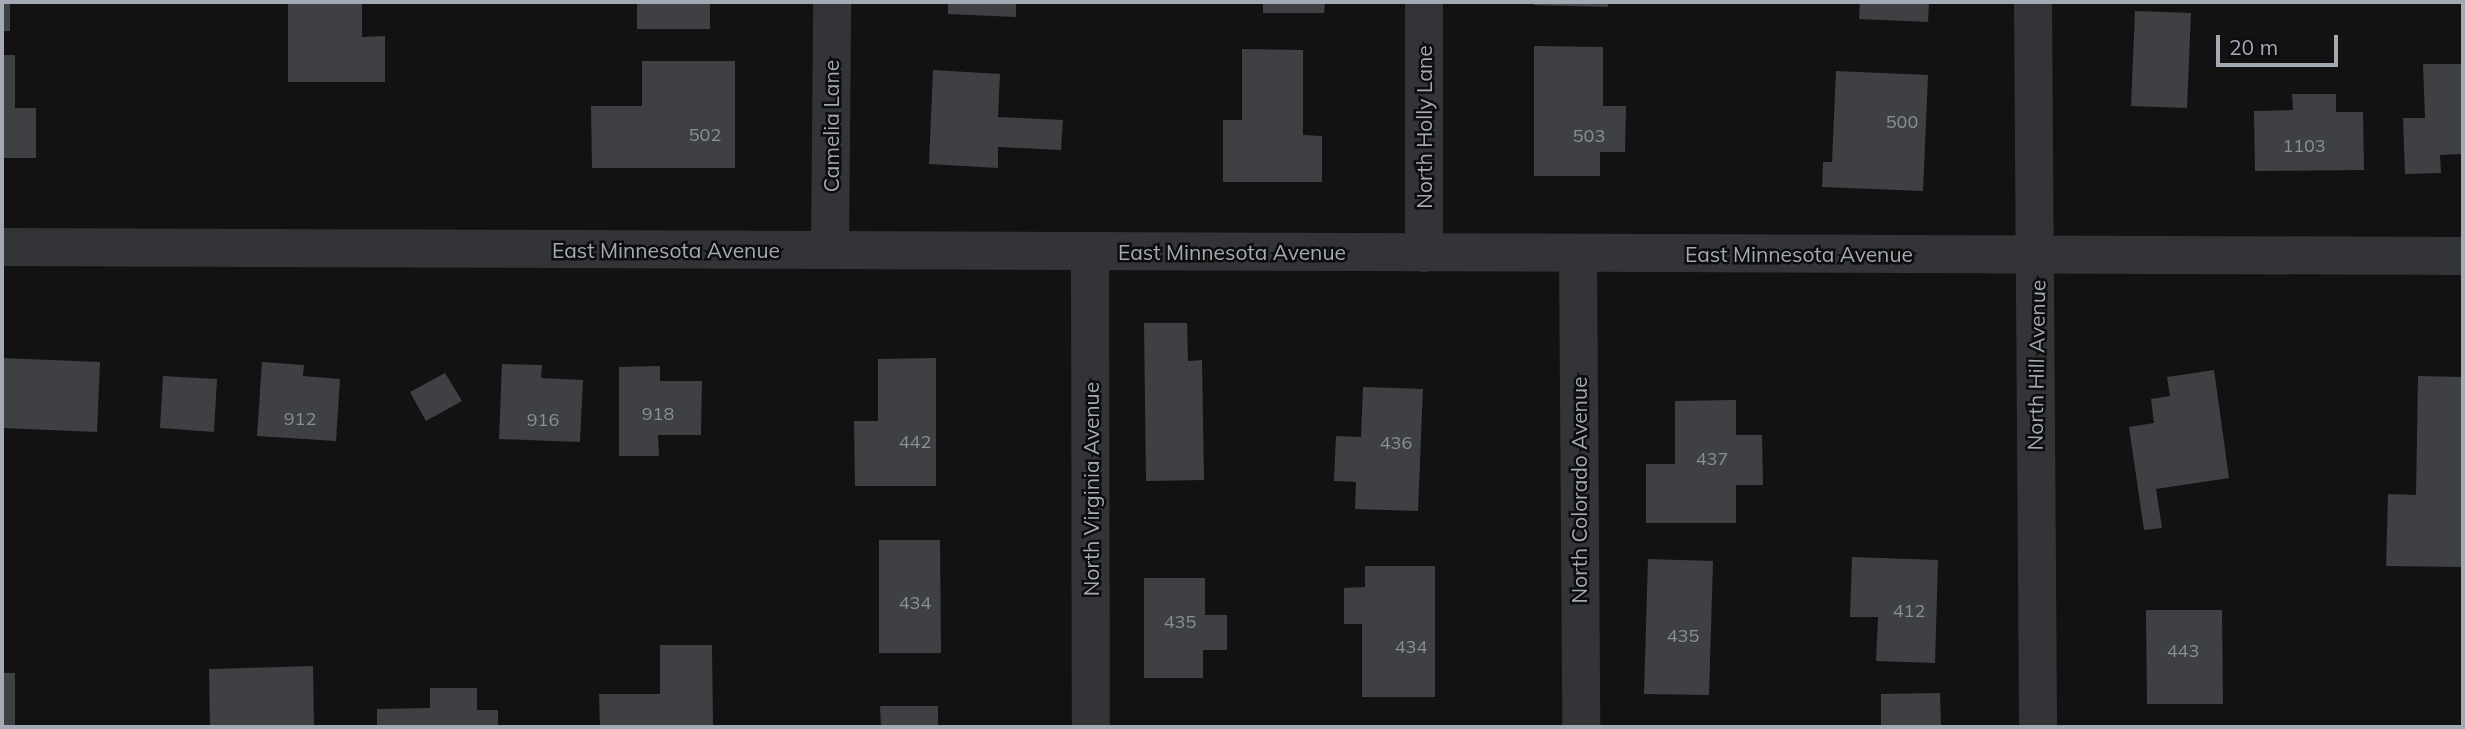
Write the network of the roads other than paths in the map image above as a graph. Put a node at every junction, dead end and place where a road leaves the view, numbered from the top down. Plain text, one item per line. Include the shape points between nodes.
1 (832, 2) edge
2 (1424, 2) edge
3 (2033, 2) edge
4 (2, 247) edge
5 (830, 250) junction
6 (1090, 251) junction
7 (1424, 253) junction
8 (1578, 253) junction
9 (2036, 254) junction
10 (2463, 256) edge
11 (1091, 727) edge
12 (1581, 727) edge
13 (2038, 727) edge

1 - 5 street, Camelia Lane
2 - 7 street, North Holly Lane
3 - 9 street, North Hill Avenue
4 - 5 street, East Minnesota Avenue
5 - 6 street, East Minnesota Avenue
6 - 7 street, East Minnesota Avenue
6 - 11 street, North Virginia Avenue
7 - 8 street, East Minnesota Avenue
8 - 9 street, East Minnesota Avenue
8 - 12 street, North Colorado Avenue
9 - 10 street, East Minnesota Avenue
9 - 13 street, North Hill Avenue

